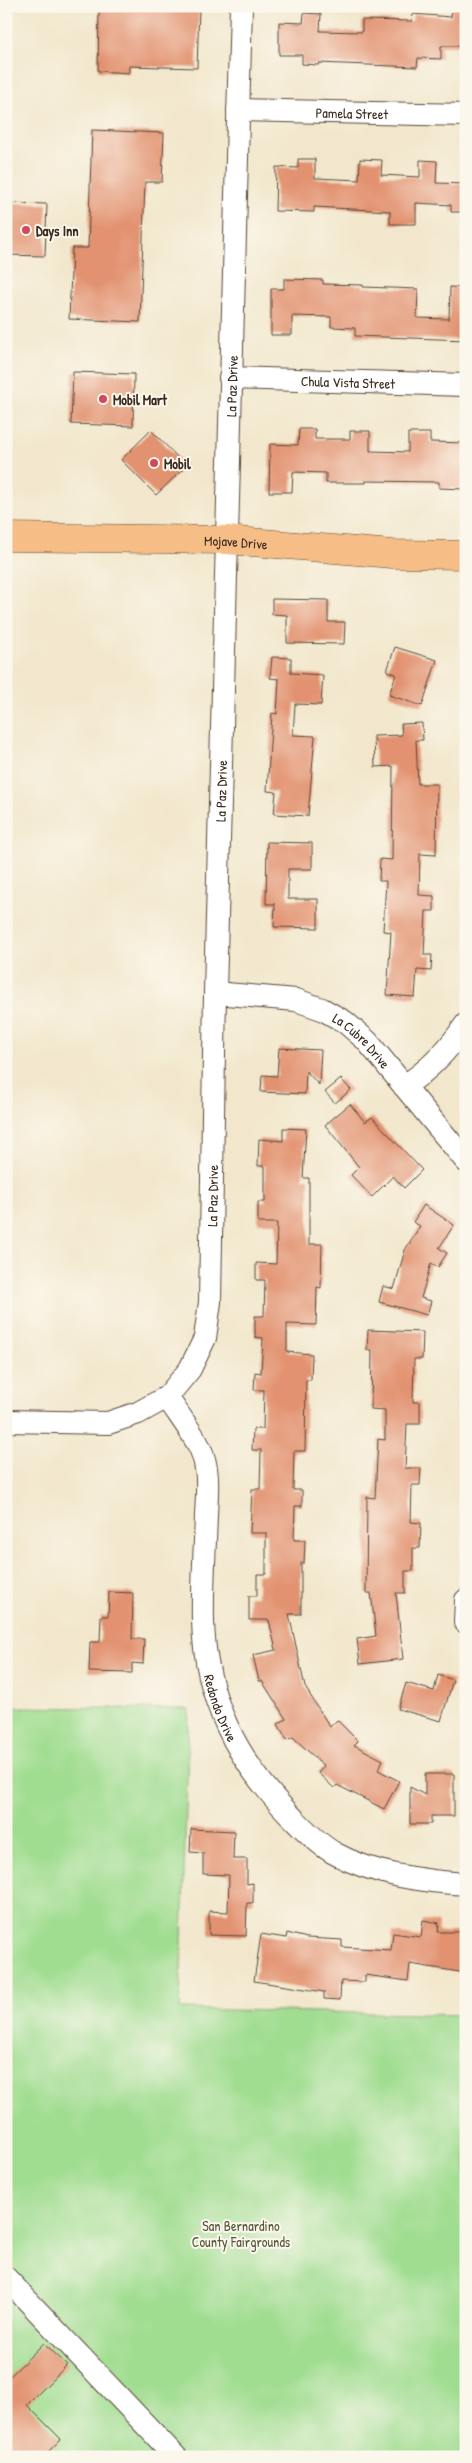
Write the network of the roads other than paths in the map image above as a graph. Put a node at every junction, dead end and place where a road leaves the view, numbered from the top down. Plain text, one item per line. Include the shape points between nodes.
1 (241, 6) edge
2 (238, 110) junction
3 (466, 115) edge
4 (230, 378) junction
5 (466, 385) edge
6 (6, 537) edge
7 (227, 540) junction
8 (466, 555) edge
9 (215, 993) junction
10 (466, 1024) edge
11 (404, 1086) junction
12 (466, 1161) edge
13 (167, 1397) junction
14 (6, 1421) edge
15 (466, 1884) edge
16 (6, 2278) edge
17 (176, 2457) edge

1 - 2 street, La Paz Drive
2 - 3 street, Pamela Street
2 - 4 street, La Paz Drive
4 - 5 street, Chula Vista Street
4 - 7 street, La Paz Drive
6 - 7 main road, Mojave Drive
7 - 8 main road, Mojave Drive via 392,554
7 - 9 street, La Paz Drive
9 - 11 street, La Cubre Drive via 296,1000 322,1009 368,1041
9 - 13 street, La Paz Drive via 210,1302 205,1338 190,1369
10 - 11 street via 453,1043 422,1075
11 - 12 street, La Cubre Drive
13 - 14 street, La Paz Drive via 138,1413 108,1423
13 - 15 street, Redondo Drive via 200,1449 207,1473 203,1622 209,1677 223,1719 243,1758 274,1798 307,1832 334,1853 377,1870 422,1881
16 - 17 street

